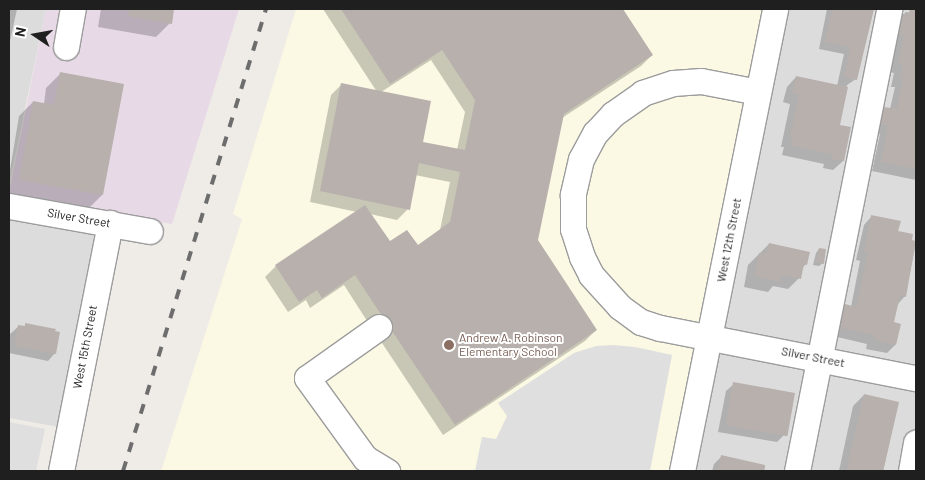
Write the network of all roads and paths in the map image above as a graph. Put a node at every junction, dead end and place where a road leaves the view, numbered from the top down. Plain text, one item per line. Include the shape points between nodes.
1 (73, 9) edge
2 (775, 9) edge
3 (889, 9) edge
4 (66, 46) dead end
5 (758, 92) junction
6 (9, 206) edge
7 (110, 223) junction
8 (150, 231) dead end
9 (379, 327) dead end
10 (710, 337) junction
11 (819, 359) junction
12 (916, 378) edge
13 (916, 442) edge
14 (61, 471) edge
15 (387, 471) edge
16 (682, 471) edge
17 (797, 471) edge
18 (911, 471) edge

1 - 4 street
2 - 5 street, West 12th Street
3 - 11 street
5 - 10 street, West 12th Street
5 - 10 street, Silver Street via 701,82 673,83 643,93 613,114 595,133 581,159 572,195 574,229 582,256 592,275 620,307 641,322
6 - 7 street, Silver Street
7 - 8 street, Silver Street
7 - 14 street, West 15th Street
9 - 15 street via 307,378 365,458
10 - 11 street, Silver Street
10 - 16 street, West 12th Street
11 - 12 street, Silver Street
11 - 17 street
13 - 18 street

